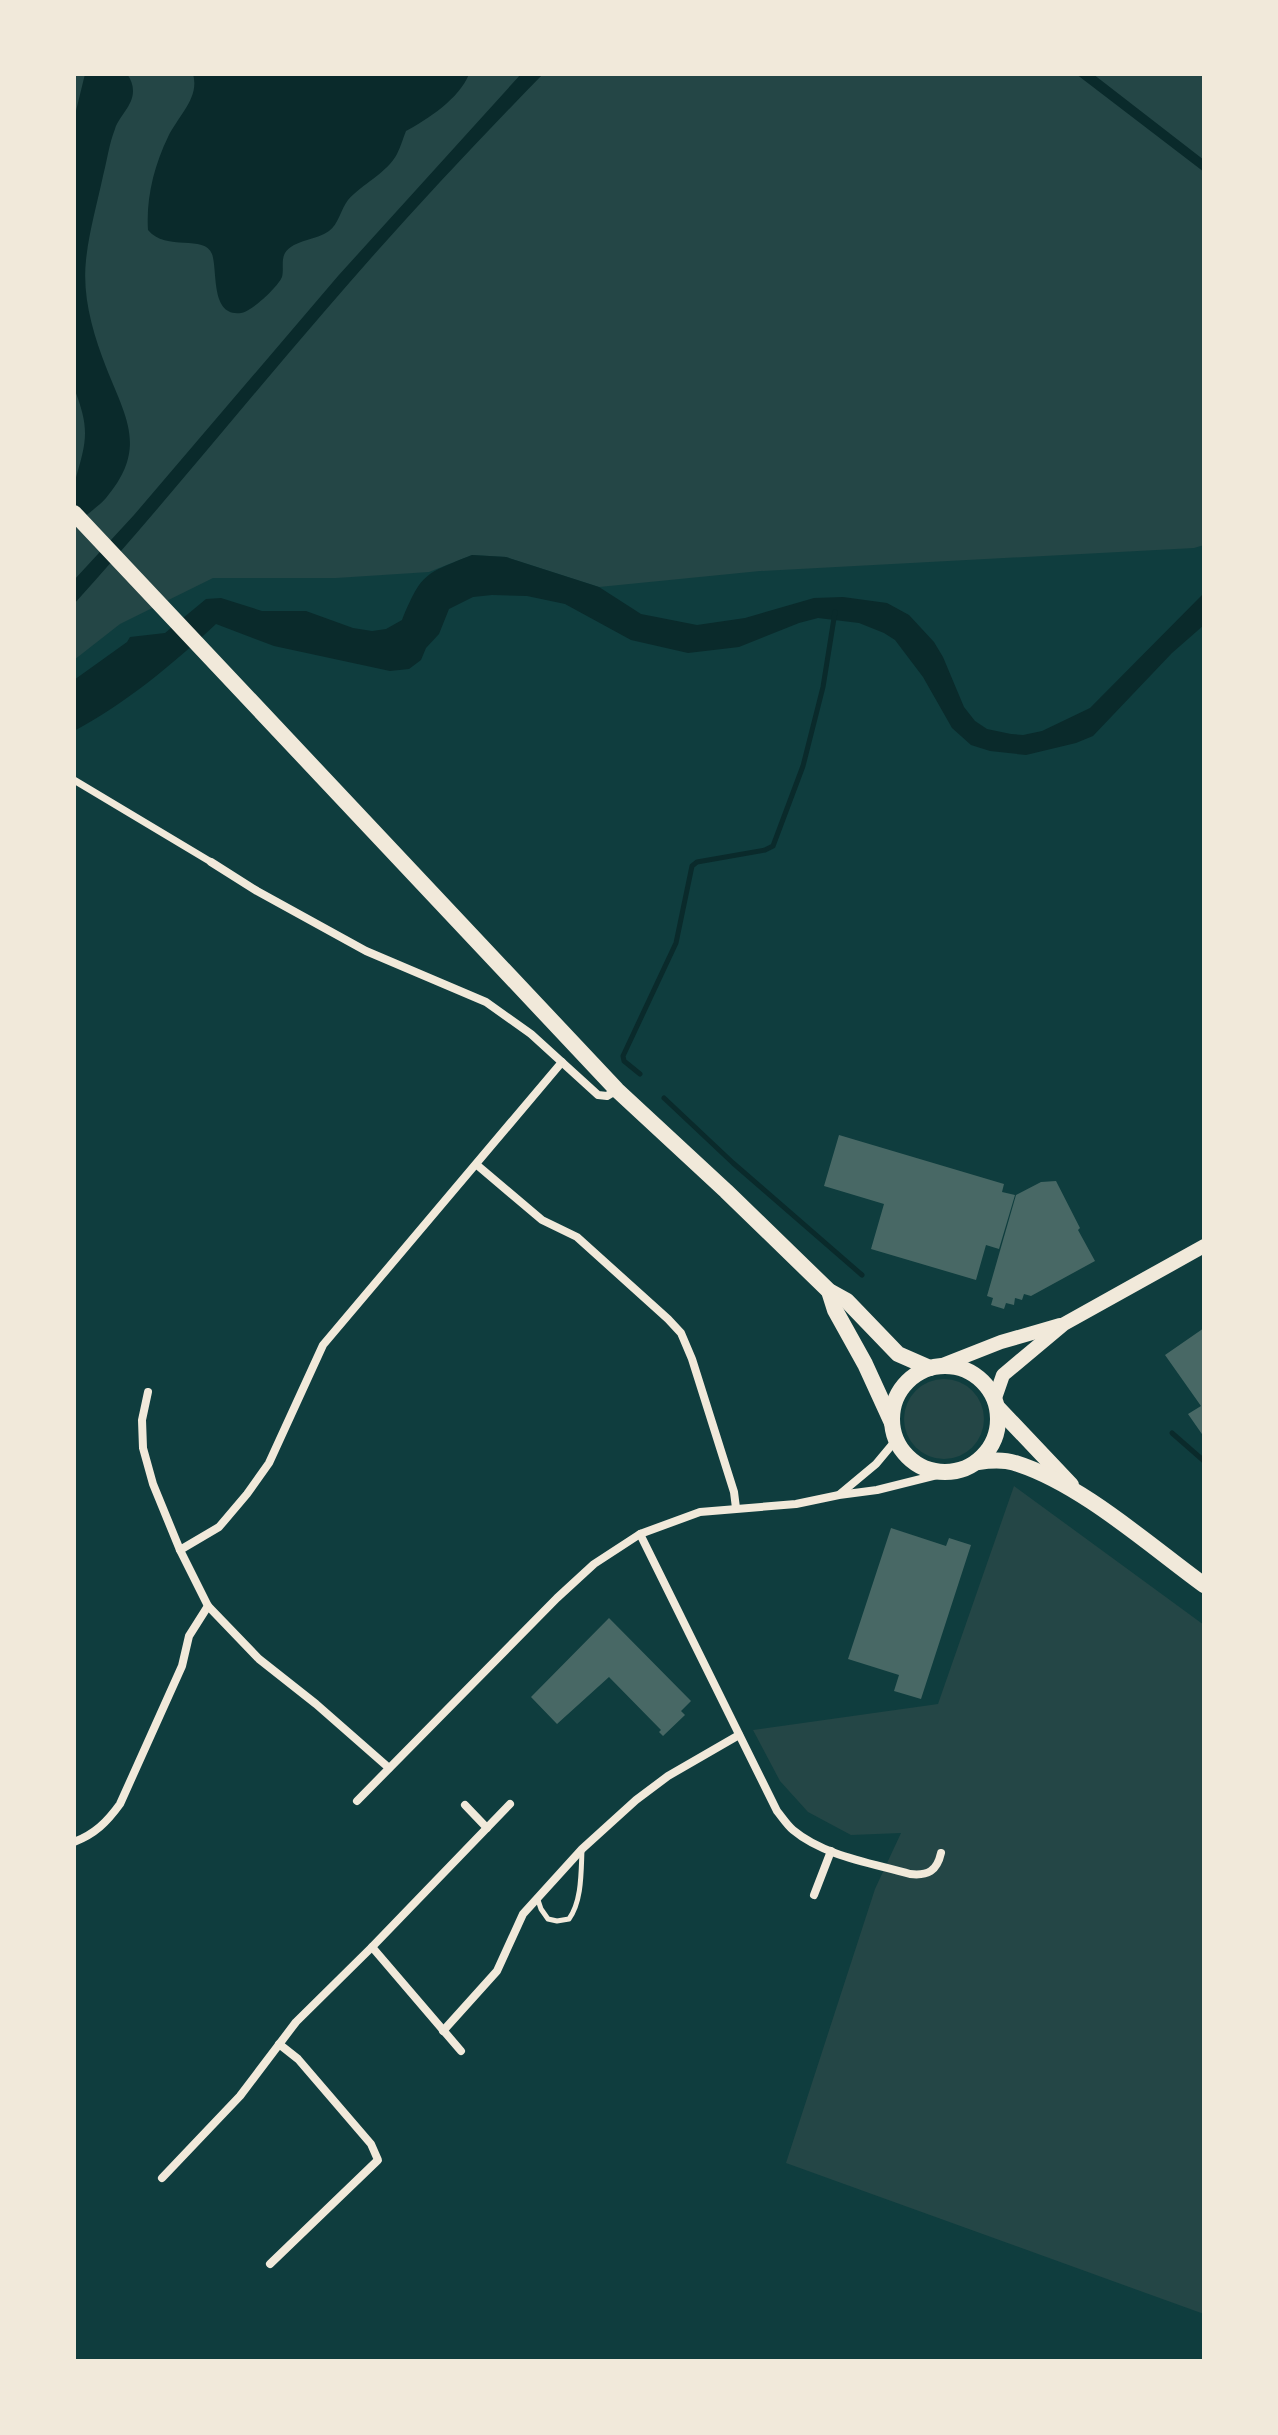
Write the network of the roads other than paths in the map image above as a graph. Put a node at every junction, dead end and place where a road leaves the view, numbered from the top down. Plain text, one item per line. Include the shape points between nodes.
1 (74, 513) edge
2 (74, 780) edge
3 (211, 862) joint
4 (562, 1062) junction
5 (617, 1090) junction
6 (477, 1165) junction
7 (1204, 1246) edge
8 (829, 1291) junction
9 (1064, 1324) junction
10 (935, 1367) junction
11 (148, 1392) dead end
12 (996, 1403) junction
13 (892, 1423) junction
14 (896, 1440) junction
15 (978, 1462) junction
16 (949, 1472) junction
17 (1074, 1489) junction
18 (839, 1495) junction
19 (736, 1508) junction
20 (640, 1534) junction
21 (180, 1550) junction
22 (1204, 1585) edge
23 (208, 1606) junction
24 (739, 1735) junction
25 (389, 1768) junction
26 (357, 1801) dead end
27 (510, 1804) dead end
28 (465, 1805) dead end
29 (487, 1828) junction
30 (74, 1842) edge
31 (582, 1849) junction
32 (831, 1851) junction
33 (941, 1853) dead end
34 (814, 1895) dead end
35 (537, 1897) junction
36 (372, 1947) junction
37 (443, 2031) junction
38 (279, 2044) junction
39 (461, 2051) dead end
40 (162, 2178) dead end
41 (270, 2264) dead end

1 - 5 highway
2 - 3 street
3 - 4 street via 366,951 486,1002
4 - 5 street via 598,1095
4 - 6 street
5 - 8 highway
6 - 19 street via 542,1220 577,1237 681,1333
6 - 21 street via 323,1345 269,1463 247,1494 219,1527
7 - 9 main road
8 - 10 highway via 847,1301 898,1354
8 - 13 highway
9 - 10 main road
9 - 12 main road via 1003,1375
10 - 12 highway via 972,1373 986,1384
10 - 13 highway via 904,1386
11 - 21 street via 143,1448
12 - 15 highway via 997,1434
12 - 17 highway
13 - 14 highway
14 - 16 highway via 914,1462
14 - 18 street
15 - 16 highway
15 - 17 highway via 1015,1463
16 - 18 street
17 - 22 highway
18 - 19 street
19 - 20 street via 700,1512
20 - 24 street
20 - 25 street via 594,1564 557,1598
21 - 23 street
23 - 25 street via 259,1659
23 - 30 street via 189,1636 182,1666 120,1804 105,1824
24 - 31 street via 668,1776
24 - 32 street via 790,1828
25 - 26 street
27 - 29 street
28 - 29 street
29 - 36 street
31 - 35 street
31 - 35 lane via 580,1887 569,1919 548,1919
32 - 33 street via 921,1875 932,1872
32 - 34 street
35 - 37 street via 523,1914 497,1971
36 - 37 street
36 - 38 street
37 - 39 street
38 - 40 street via 240,2096
38 - 41 street via 371,2144 378,2160

